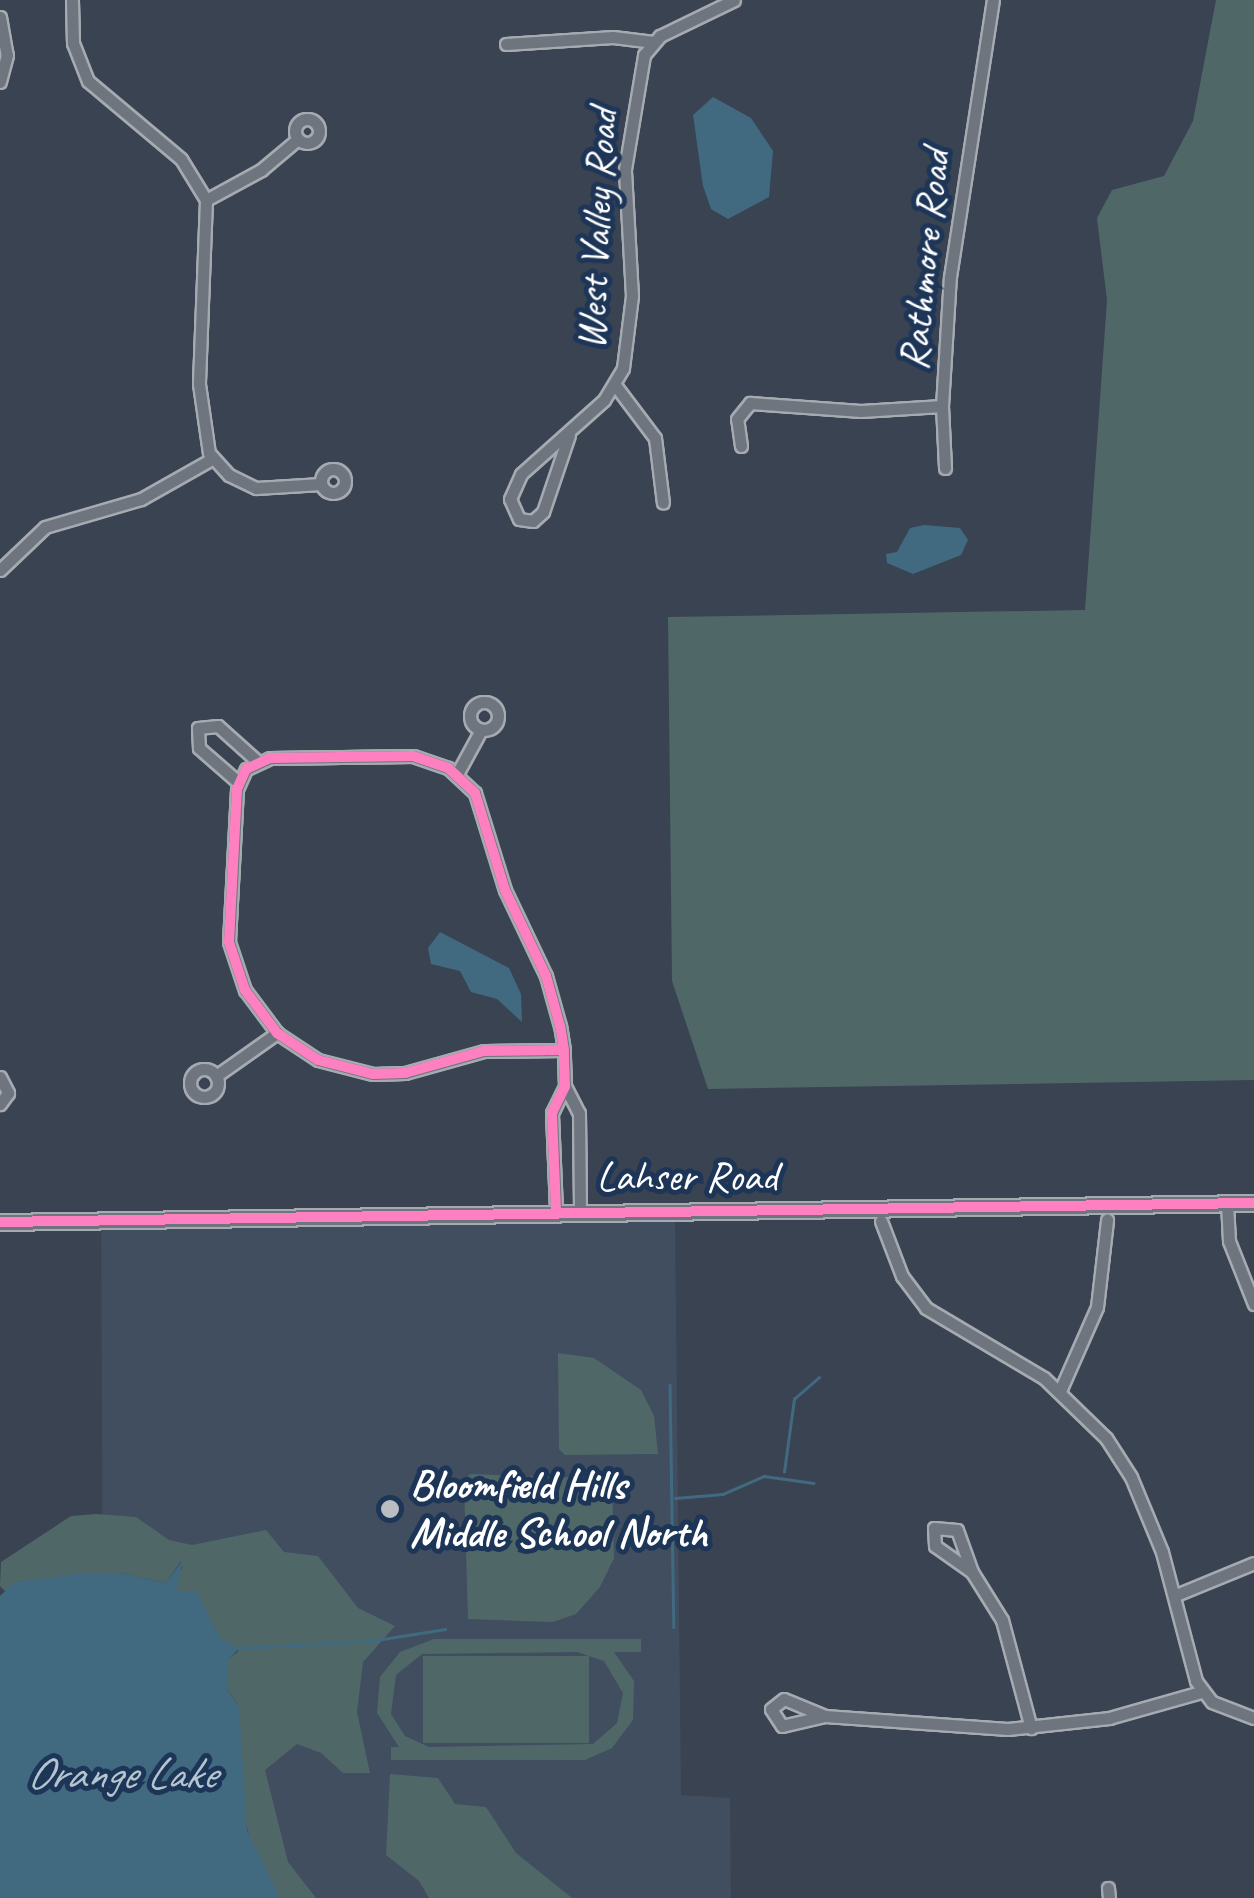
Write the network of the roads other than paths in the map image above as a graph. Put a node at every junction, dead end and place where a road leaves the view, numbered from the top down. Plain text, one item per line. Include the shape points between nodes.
1 (72, 0) edge
2 (734, 0) edge
3 (993, 0) edge
4 (0, 17) edge
5 (652, 42) junction
6 (506, 44) dead end
7 (0, 82) edge
8 (298, 139) dead end
9 (206, 200) junction
10 (615, 385) junction
11 (942, 406) junction
12 (569, 435) junction
13 (740, 446) dead end
14 (212, 459) junction
15 (945, 468) dead end
16 (321, 484) dead end
17 (663, 504) dead end
18 (0, 570) edge
19 (481, 730) dead end
20 (257, 761) junction
21 (458, 774) junction
22 (238, 782) junction
23 (277, 1033) junction
24 (564, 1050) junction
25 (216, 1076) dead end
26 (0, 1077) edge
27 (565, 1086) junction
28 (0, 1104) edge
29 (1254, 1203) edge
30 (1227, 1204) junction
31 (556, 1210) junction
32 (580, 1210) junction
33 (1107, 1220) dead end
34 (881, 1221) dead end
35 (0, 1222) edge
36 (1254, 1304) edge
37 (1060, 1392) junction
38 (1254, 1563) edge
39 (972, 1572) dead end
40 (1176, 1595) junction
41 (1202, 1692) junction
42 (825, 1716) dead end
43 (1254, 1718) edge
44 (1030, 1728) junction

1 - 9 street via 74,48 88,81 181,158
2 - 5 street
3 - 11 street, Rathmore Road via 950,278
4 - 7 street via 7,55
5 - 6 street via 613,37
5 - 10 street, West Valley Road via 642,62 626,157 632,307
8 - 9 street via 261,170
9 - 14 street via 199,384
10 - 12 street, West Valley Road
10 - 17 street via 655,438
11 - 13 street, Rathmore Road via 861,411 750,403 737,419
11 - 15 street
12 - 12 street, West Valley Road via 519,477 510,501 519,519 533,521 542,512
14 - 16 street via 256,488
14 - 18 street via 141,499 44,527
19 - 21 street
20 - 21 street via 412,756
20 - 22 street
20 - 22 street via 218,726 198,728 199,748
21 - 24 street via 486,811 505,890 554,998
22 - 23 street via 230,949 245,990
23 - 24 street via 318,1060 373,1074 406,1073 484,1051
23 - 25 street
24 - 27 street
26 - 28 street via 8,1093
27 - 31 street via 552,1113
27 - 32 street via 579,1113
29 - 30 street, Lahser Road
30 - 32 street, Lahser Road
30 - 36 street via 1229,1241
31 - 32 street, Lahser Road
31 - 35 street, Lahser Road
33 - 37 street via 1097,1307
34 - 37 street via 902,1276 926,1308
37 - 40 street via 1122,1460
38 - 40 street
39 - 44 street via 1002,1620
40 - 41 street
41 - 43 street
41 - 44 street via 1110,1718
42 - 44 street

